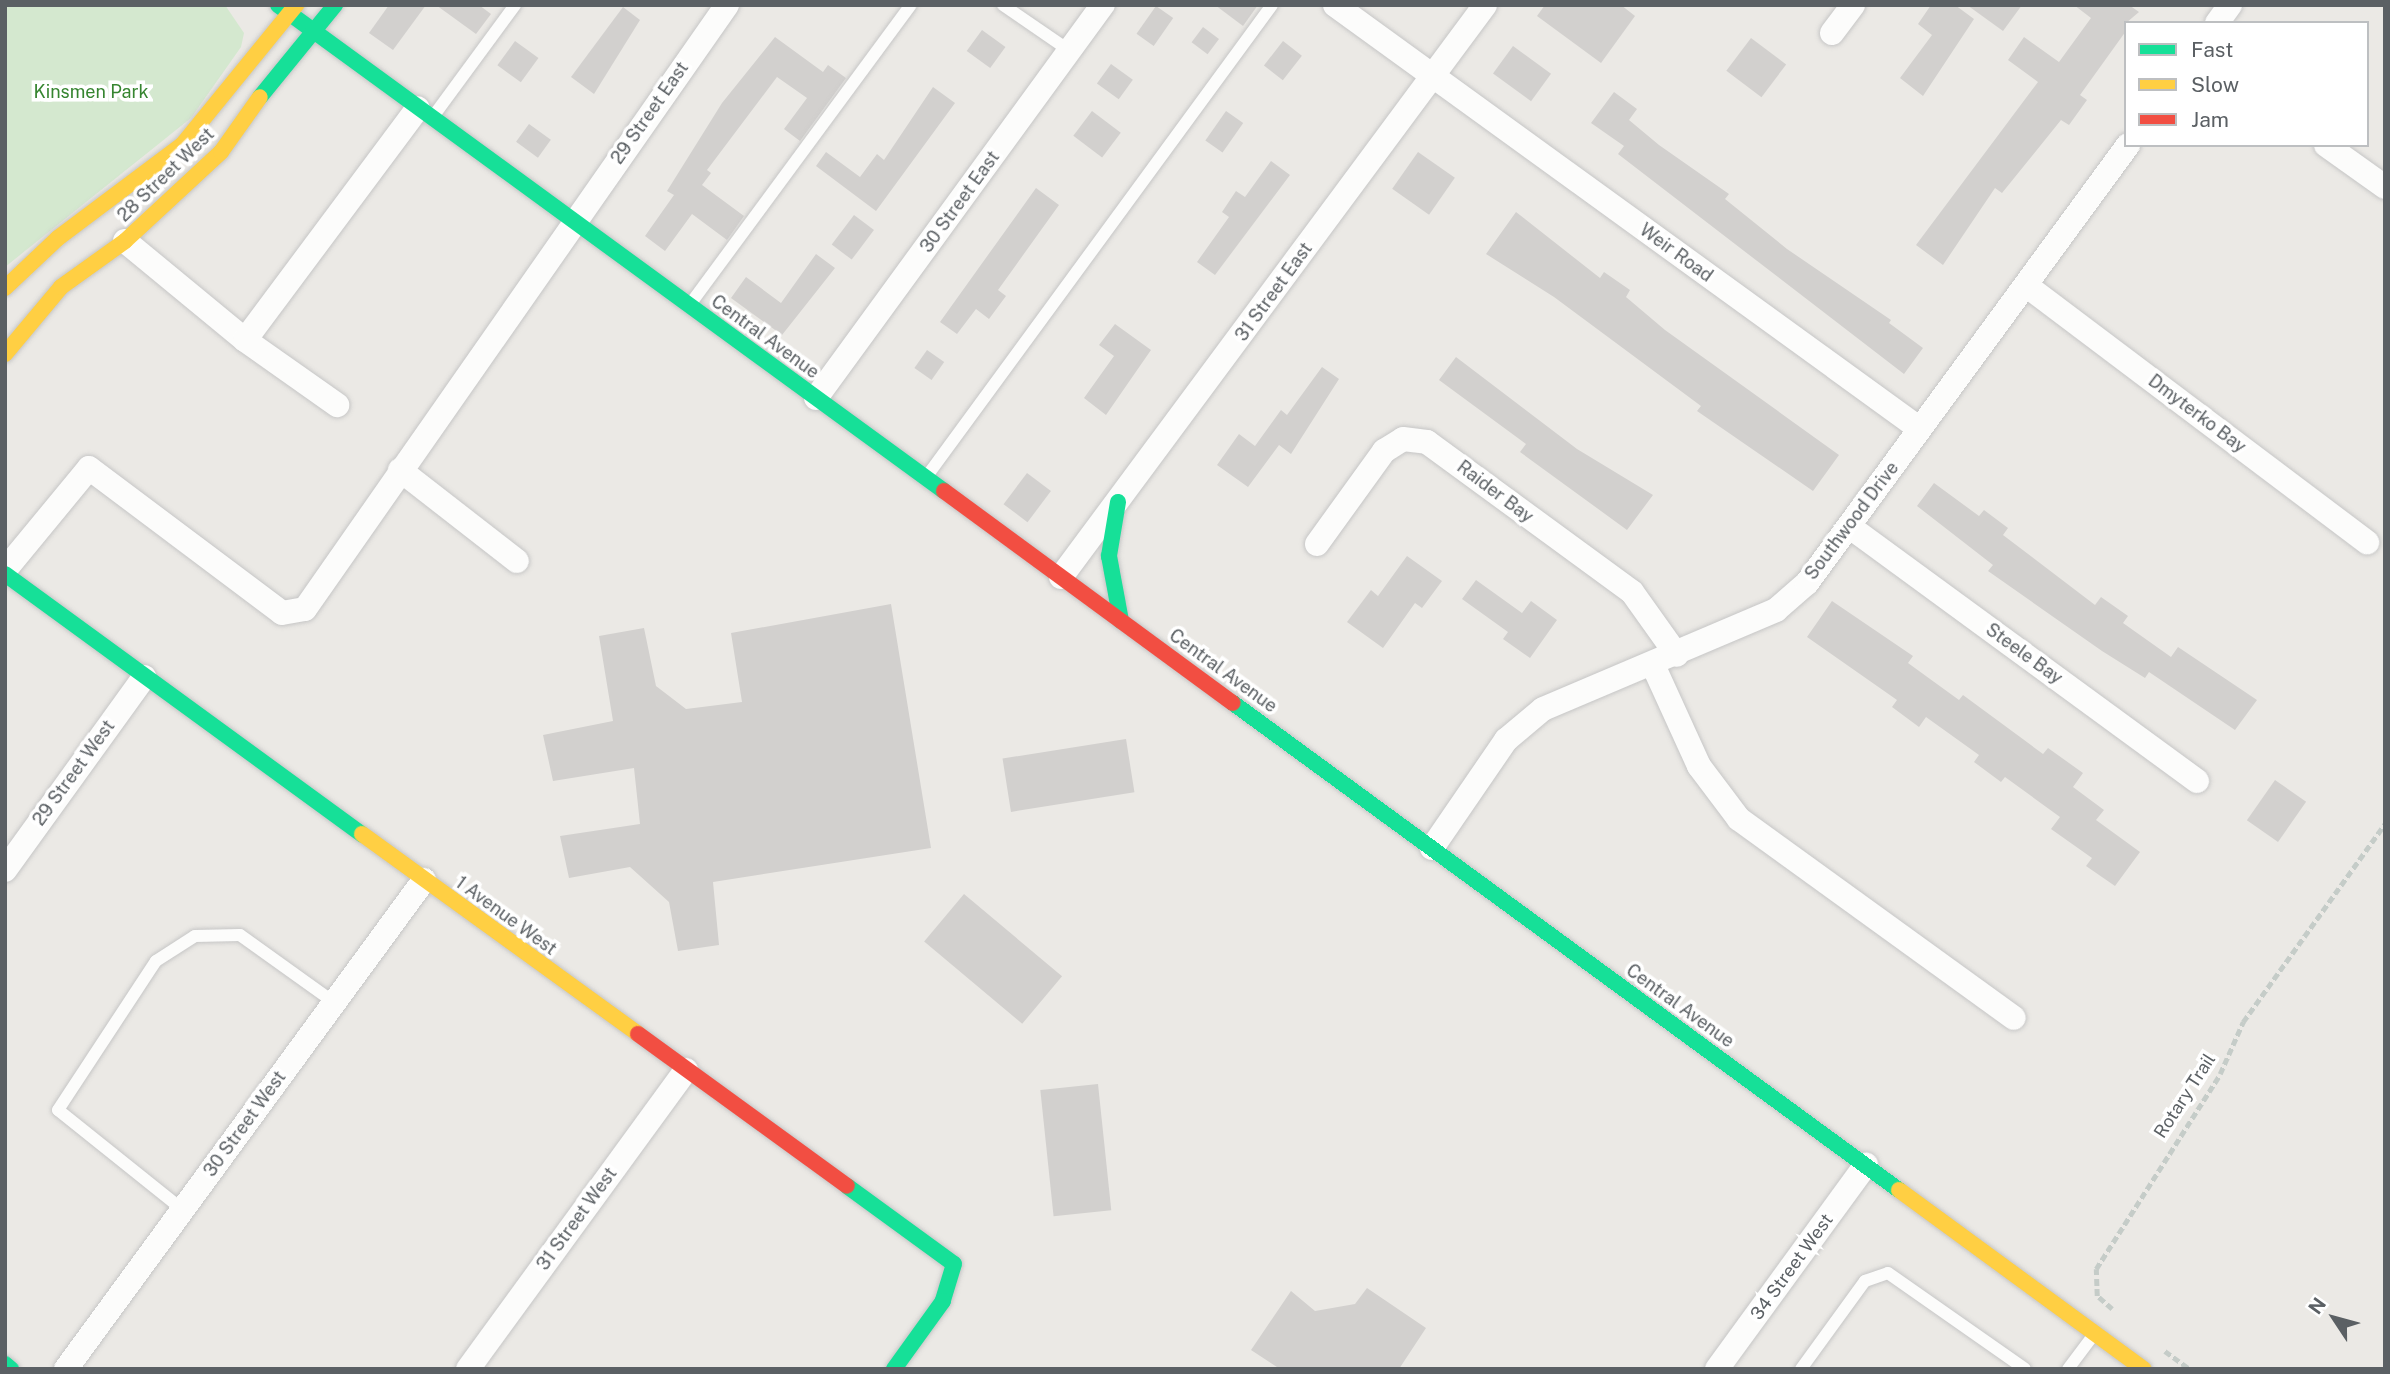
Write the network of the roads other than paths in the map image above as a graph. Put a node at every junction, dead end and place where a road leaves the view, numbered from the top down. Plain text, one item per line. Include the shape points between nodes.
1 (335, 5) edge
2 (515, 5) edge
3 (727, 5) edge
4 (911, 5) edge
5 (1003, 5) edge
6 (1103, 5) edge
7 (1272, 5) edge
8 (1335, 5) edge
9 (1485, 5) edge
10 (1853, 5) edge
11 (2230, 5) edge
12 (288, 8) edge
13 (2218, 21) edge
14 (314, 32) junction
15 (1832, 33) dead end
16 (1070, 51) junction
17 (1432, 77) junction
18 (425, 113) junction
19 (2127, 147) edge
20 (2329, 147) edge
21 (2385, 187) edge
22 (574, 222) junction
23 (125, 241) junction
24 (2027, 286) junction
25 (5, 288) edge
26 (689, 306) junction
27 (245, 340) junction
28 (5, 354) edge
29 (816, 398) junction
30 (337, 405) dead end
31 (1920, 429) junction
32 (400, 470) junction
33 (926, 478) junction
34 (1118, 502) junction
35 (1850, 527) junction
36 (2367, 542) dead end
37 (1317, 544) dead end
38 (517, 561) dead end
39 (1061, 577) junction
40 (7, 579) edge
41 (1121, 621) junction
42 (1677, 655) junction
43 (1653, 665) junction
44 (144, 677) junction
45 (2197, 781) dead end
46 (1432, 848) junction
47 (5, 870) edge
48 (424, 880) junction
49 (335, 1003) junction
50 (2014, 1018) dead end
51 (686, 1070) junction
52 (1866, 1166) junction
53 (183, 1210) junction
54 (2095, 1333) junction
55 (5, 1364) edge
56 (11, 1369) edge
57 (66, 1369) edge
58 (468, 1369) edge
59 (894, 1369) edge
60 (1717, 1369) edge
61 (1801, 1369) edge
62 (2025, 1369) edge
63 (2068, 1369) edge
64 (2144, 1369) edge

1 - 14 main road, 28 Street West
2 - 18 lane
3 - 22 street, 29 Street East
4 - 26 lane
5 - 16 lane
6 - 16 street, 30 Street East
7 - 33 lane
8 - 17 street, Weir Road
9 - 17 street, 31 Street East
10 - 15 street
11 - 13 street
12 - 14 main road, Central Avenue
12 - 25 main road, 28 Street West via 182,145 58,238
14 - 18 main road, Central Avenue
14 - 23 main road, 28 Street West via 282,66 221,152
16 - 29 street, 30 Street East
17 - 31 street, Weir Road
17 - 34 street, 31 Street East
18 - 22 main road, Central Avenue
18 - 27 street
19 - 24 street, Southwood Drive
20 - 21 street
22 - 26 main road, Central Avenue
22 - 32 street, 29 Street East
23 - 27 street
23 - 28 main road, 28 Street West via 61,287
24 - 31 street, Southwood Drive
24 - 36 street, Dmyterko Bay
26 - 29 main road, Central Avenue
27 - 30 street
29 - 33 main road, Central Avenue
31 - 35 street, Southwood Drive
32 - 38 street
32 - 40 street, 29 Street East via 305,609 282,613 89,468
33 - 39 main road, Central Avenue
34 - 39 street, 31 Street East
34 - 41 main road via 1109,556
35 - 42 street, Southwood Drive via 1807,583 1776,610
35 - 45 street, Steele Bay
37 - 42 street, Raider Bay via 1384,451 1404,439 1427,442 1632,592
39 - 41 main road, Central Avenue
40 - 44 main road, 1 Avenue West
41 - 46 main road, Central Avenue
42 - 43 street, Southwood Drive
43 - 46 street, Southwood Drive via 1543,709 1506,740
43 - 50 street via 1699,766 1739,819
44 - 47 street, 29 Street West
44 - 48 main road, 1 Avenue West
46 - 52 main road, Central Avenue
48 - 49 street, 30 Street West
48 - 51 main road, 1 Avenue West
49 - 53 street, 30 Street West
49 - 53 lane via 240,935 195,936 156,961 58,1110
51 - 58 street, 31 Street West
51 - 59 main road, 1 Avenue West via 954,1264 943,1301
52 - 54 main road, Central Avenue
52 - 60 street, 34 Street West
53 - 57 street, 30 Street West
54 - 63 lane
54 - 64 main road, Central Avenue
55 - 56 main road
61 - 62 lane via 1865,1281 1888,1273

